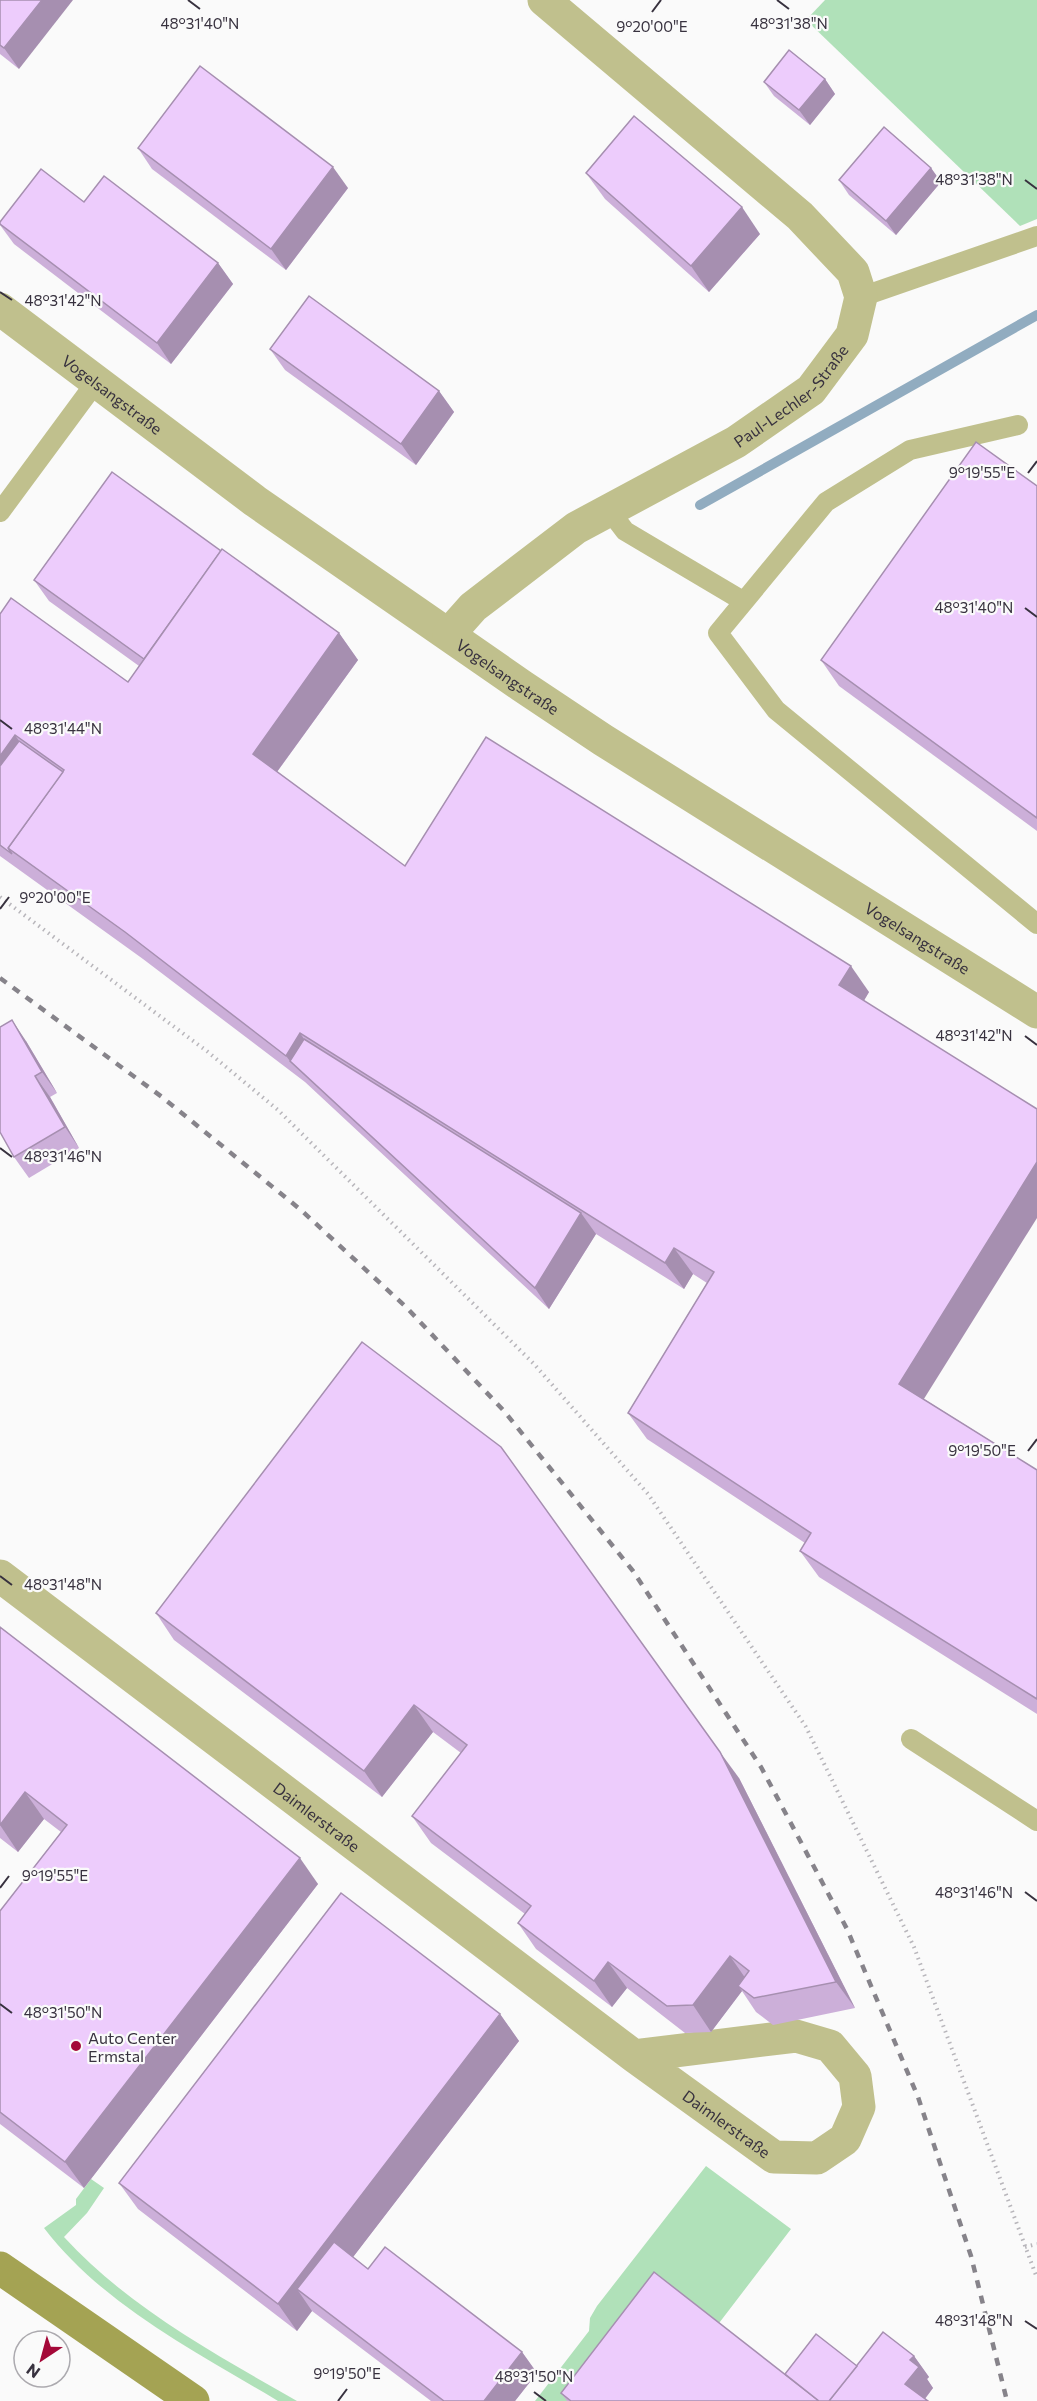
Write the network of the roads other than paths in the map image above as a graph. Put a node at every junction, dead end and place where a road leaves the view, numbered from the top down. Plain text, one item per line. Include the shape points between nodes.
1 (544, 0) edge
2 (1037, 236) edge
3 (861, 297) junction
4 (0, 309) edge
5 (96, 382) junction
6 (1018, 425) dead end
7 (609, 510) junction
8 (0, 512) edge
9 (743, 602) junction
10 (449, 634) junction
11 (1037, 924) edge
12 (1037, 1012) edge
13 (0, 1576) edge
14 (911, 1739) dead end
15 (1037, 1821) edge
16 (634, 2056) junction
17 (0, 2268) edge
18 (194, 2401) edge

1 - 3 street via 800,216 853,272
2 - 3 lane
3 - 7 street, Paul-Lechler-Straße via 852,335 812,390 736,442
4 - 5 street, Vogelsangstraße
5 - 8 lane
5 - 10 street, Vogelsangstraße via 255,501
6 - 9 lane via 910,450 826,502
7 - 9 lane via 625,531
7 - 10 street, Paul-Lechler-Straße via 576,528 473,607
9 - 11 lane via 718,633 776,710
10 - 12 street, Vogelsangstraße via 603,740
13 - 16 street, Daimlerstraße
14 - 15 lane
16 - 16 street, Daimlerstraße via 796,2036 830,2046 855,2076 860,2107 845,2139 817,2158 774,2157
17 - 18 street

